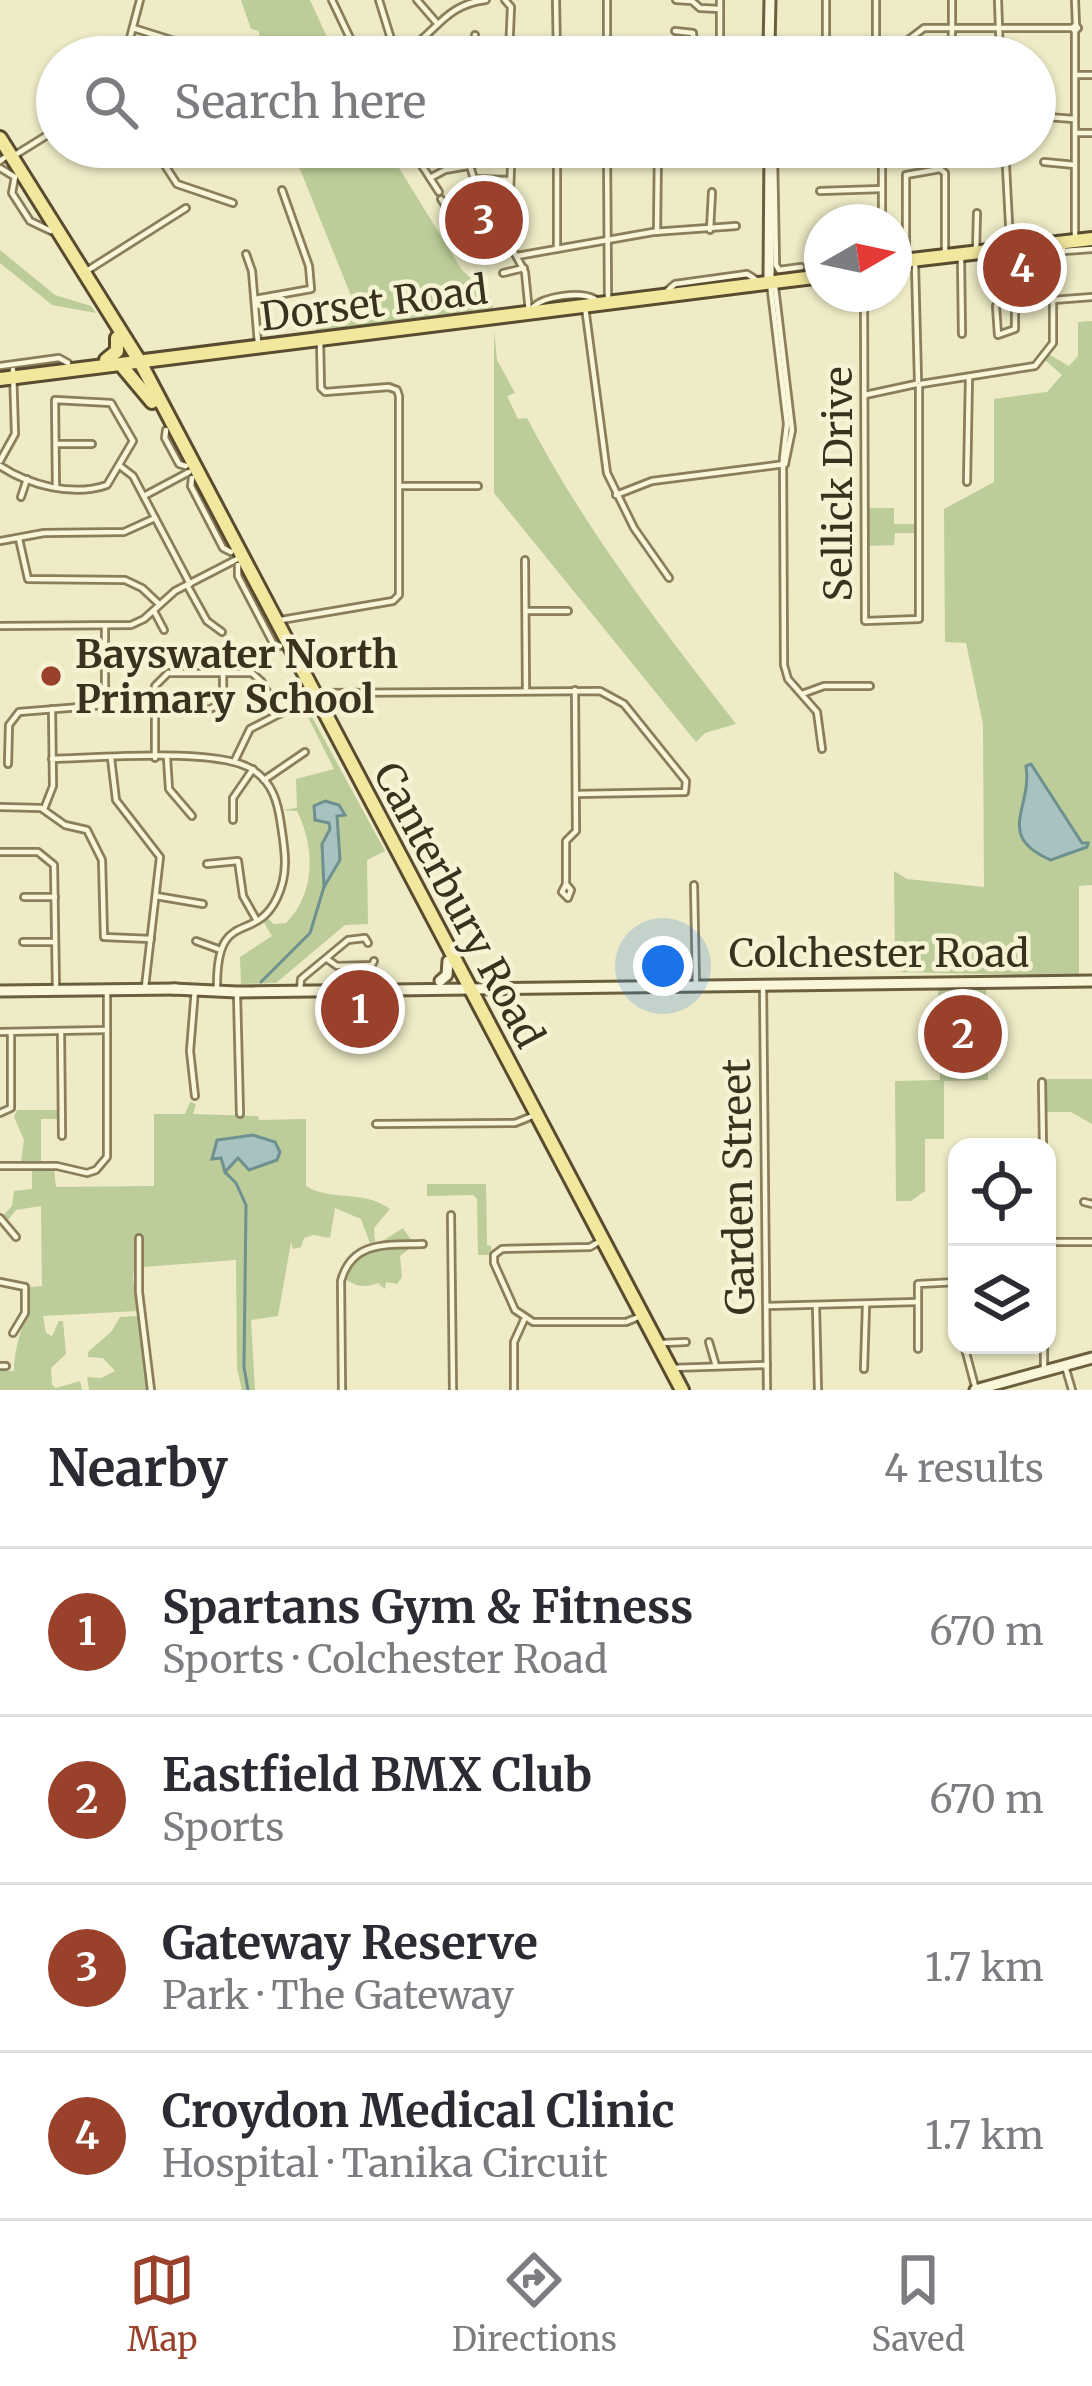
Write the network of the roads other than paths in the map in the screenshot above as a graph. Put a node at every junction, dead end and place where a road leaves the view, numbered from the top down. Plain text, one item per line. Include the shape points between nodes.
1 (140, 0) edge
2 (332, 0) edge
3 (379, 0) edge
4 (417, 0) edge
5 (485, 0) edge
6 (507, 0) edge
7 (556, 0) edge
8 (607, 0) edge
9 (676, 0) edge
10 (692, 0) edge
11 (720, 0) edge
12 (770, 0) edge
13 (826, 0) edge
14 (876, 0) edge
15 (952, 0) edge
16 (998, 0) edge
17 (1076, 0) edge
18 (720, 9) junction
19 (436, 22) junction
20 (133, 28) junction
21 (952, 28) junction
22 (999, 28) junction
23 (1075, 28) junction
24 (1092, 28) edge
25 (675, 31) dead end
26 (131, 36) edge
27 (158, 36) edge
28 (349, 36) edge
29 (390, 36) edge
30 (425, 36) edge
31 (508, 36) edge
32 (556, 36) edge
33 (607, 36) edge
34 (693, 36) edge
35 (720, 36) edge
36 (771, 36) edge
37 (826, 36) edge
38 (876, 36) edge
39 (919, 36) edge
40 (952, 36) edge
41 (999, 36) edge
42 (1075, 75) junction
43 (1092, 75) edge
44 (1056, 118) edge
45 (1074, 119) junction
46 (1075, 133) junction
47 (1092, 133) edge
48 (0, 138) edge
49 (36, 141) edge
50 (3, 160) edge
51 (1056, 163) edge
52 (1075, 164) junction
53 (167, 168) edge
54 (424, 168) edge
55 (456, 168) edge
56 (474, 168) edge
57 (511, 168) edge
58 (556, 168) edge
59 (607, 168) edge
60 (658, 168) edge
61 (770, 168) edge
62 (882, 168) edge
63 (1006, 168) edge
64 (430, 178) junction
65 (476, 179) junction
66 (510, 180) junction
67 (882, 189) junction
68 (282, 190) dead end
69 (820, 191) dead end
70 (510, 192) dead end
71 (712, 192) dead end
72 (233, 203) dead end
73 (882, 204) edge
74 (905, 204) edge
75 (514, 207) dead end
76 (186, 208) dead end
77 (976, 213) dead end
78 (455, 218) junction
79 (736, 226) dead end
80 (710, 230) junction
81 (471, 231) junction
82 (657, 232) junction
83 (56, 234) junction
84 (503, 243) junction
85 (607, 243) junction
86 (1076, 243) junction
87 (1092, 244) edge
88 (1056, 247) junction
89 (556, 249) junction
90 (1010, 250) junction
91 (976, 251) junction
92 (477, 253) dead end
93 (246, 254) dead end
94 (521, 256) junction
95 (945, 258) junction
96 (961, 259) junction
97 (912, 262) edge
98 (524, 268) junction
99 (801, 268) dead end
100 (85, 272) junction
101 (502, 273) dead end
102 (770, 273) junction
103 (804, 273) edge
104 (1009, 292) junction
105 (1092, 297) edge
106 (255, 299) junction
107 (1053, 300) junction
108 (593, 306) junction
109 (530, 309) junction
110 (865, 312) edge
111 (908, 312) edge
112 (962, 334) dead end
113 (120, 336) junction
114 (320, 337) junction
115 (258, 345) junction
116 (779, 348) junction
117 (106, 360) junction
118 (138, 360) junction
119 (4, 375) edge
120 (969, 377) junction
121 (918, 384) junction
122 (865, 395) junction
123 (56, 444) junction
124 (92, 444) dead end
125 (0, 463) edge
126 (785, 464) junction
127 (121, 466) junction
128 (187, 470) junction
129 (27, 479) junction
130 (967, 482) dead end
131 (399, 486) junction
132 (478, 486) dead end
133 (56, 488) junction
134 (616, 495) junction
135 (143, 496) junction
136 (21, 497) dead end
137 (155, 518) junction
138 (19, 538) junction
139 (0, 542) edge
140 (233, 557) junction
141 (525, 560) dead end
142 (669, 578) dead end
143 (188, 584) junction
144 (157, 608) junction
145 (568, 610) dead end
146 (526, 611) junction
147 (275, 623) junction
148 (0, 626) edge
149 (105, 626) junction
150 (164, 630) dead end
151 (222, 632) dead end
152 (223, 672) junction
153 (870, 686) dead end
154 (526, 690) junction
155 (575, 690) junction
156 (802, 694) junction
157 (311, 697) junction
158 (52, 709) junction
159 (199, 712) dead end
160 (279, 714) junction
161 (822, 749) dead end
162 (305, 752) dead end
163 (111, 758) junction
164 (155, 758) junction
165 (167, 758) junction
166 (52, 759) junction
167 (235, 760) junction
168 (8, 764) dead end
169 (253, 769) junction
170 (264, 780) junction
171 (576, 794) junction
172 (0, 807) edge
173 (44, 809) junction
174 (192, 816) dead end
175 (233, 820) dead end
176 (0, 852) edge
177 (207, 864) dead end
178 (566, 884) dead end
179 (694, 886) dead end
180 (156, 896) junction
181 (24, 897) dead end
182 (55, 897) junction
183 (203, 904) dead end
184 (256, 919) junction
185 (151, 939) junction
186 (196, 941) dead end
187 (23, 942) dead end
188 (56, 942) junction
189 (368, 943) dead end
190 (218, 949) junction
191 (327, 959) junction
192 (374, 962) dead end
193 (452, 962) junction
194 (440, 981) junction
195 (1092, 981) edge
196 (470, 983) junction
197 (696, 984) junction
198 (764, 984) junction
199 (300, 988) junction
200 (145, 989) junction
201 (217, 989) junction
202 (56, 990) junction
203 (107, 990) junction
204 (196, 990) junction
205 (237, 990) junction
206 (0, 991) edge
207 (107, 1030) junction
208 (10, 1031) junction
209 (61, 1031) junction
210 (0, 1032) edge
211 (1042, 1082) dead end
212 (194, 1096) dead end
213 (236, 1112) dead end
214 (0, 1113) edge
215 (530, 1117) junction
216 (376, 1124) dead end
217 (63, 1136) dead end
218 (1043, 1138) edge
219 (0, 1166) edge
220 (1084, 1202) dead end
221 (1092, 1204) edge
222 (583, 1211) junction
223 (451, 1215) dead end
224 (0, 1218) edge
225 (16, 1237) dead end
226 (140, 1238) dead end
227 (1056, 1242) edge
228 (1092, 1242) edge
229 (423, 1244) dead end
230 (597, 1244) junction
231 (0, 1282) edge
232 (948, 1282) edge
233 (917, 1302) junction
234 (766, 1306) junction
235 (816, 1306) junction
236 (866, 1306) junction
237 (639, 1317) junction
238 (526, 1318) junction
239 (13, 1333) dead end
240 (686, 1342) dead end
241 (710, 1342) dead end
242 (658, 1346) junction
243 (918, 1349) dead end
244 (966, 1354) edge
245 (1044, 1354) edge
246 (1092, 1358) edge
247 (767, 1365) junction
248 (716, 1366) junction
249 (1065, 1366) junction
250 (864, 1369) dead end
251 (667, 1370) junction
252 (1045, 1371) junction
253 (151, 1390) edge
254 (342, 1390) edge
255 (453, 1390) edge
256 (514, 1390) edge
257 (678, 1390) edge
258 (767, 1390) edge
259 (818, 1390) edge
260 (975, 1390) edge
261 (1072, 1390) edge

1 - 20 street
2 - 28 street
3 - 29 street
4 - 19 street
5 - 19 street
6 - 31 street
7 - 32 street
8 - 33 street
9 - 10 street
10 - 18 street
11 - 18 street
12 - 36 main road
13 - 37 street
14 - 38 street
15 - 21 street
16 - 22 street
17 - 23 street
18 - 35 street
19 - 30 street
20 - 26 street
20 - 27 street
21 - 22 street
21 - 39 street via 924,28
21 - 40 street
22 - 23 street
22 - 41 street
23 - 24 street
23 - 42 street
25 - 34 street
42 - 43 street
42 - 45 street
44 - 45 street
45 - 46 street
46 - 47 street
46 - 52 street
48 - 50 main road
49 - 50 street
50 - 83 main road
50 - 83 main road
51 - 52 street
52 - 86 street
53 - 72 street via 177,184
54 - 64 street
55 - 64 street
56 - 65 street
57 - 66 street
58 - 89 street
59 - 85 street
60 - 82 street
61 - 102 main road
62 - 67 street
63 - 90 street
64 - 78 street
65 - 66 street
65 - 78 street via 471,201
66 - 70 street
67 - 69 street
67 - 73 street
68 - 106 street via 311,289
71 - 80 street
74 - 95 street via 909,172 940,169
75 - 84 street
76 - 100 street
77 - 91 street
78 - 81 street
79 - 80 street
80 - 82 street
81 - 84 street
81 - 92 street
82 - 85 street
83 - 100 main road
83 - 113 main road
84 - 94 street
85 - 89 street
85 - 108 street
86 - 87 main road
86 - 88 main road
86 - 90 main road
87 - 88 street
88 - 90 main road
88 - 107 street
89 - 94 street
90 - 91 main road
90 - 96 main road
90 - 104 street
91 - 95 main road
93 - 106 street
94 - 98 street
95 - 96 main road
95 - 97 main road
96 - 112 street
98 - 101 street
98 - 109 street
99 - 102 street
100 - 113 main road
102 - 103 main road, Dorset Road
102 - 108 main road, Dorset Road
102 - 116 street
102 - 116 street
104 - 104 street via 1015,329 998,335 996,306
105 - 107 street
106 - 115 street
107 - 120 street via 1053,345 1034,368
108 - 109 main road, Dorset Road
108 - 134 street via 592,366
109 - 114 main road, Dorset Road
110 - 122 street, Sellick Drive
111 - 121 street
113 - 117 main road
113 - 118 main road
113 - 118 main road via 140,350
114 - 115 main road, Dorset Road
114 - 131 street via 325,392 397,390
115 - 118 main road, Dorset Road
116 - 126 street
117 - 118 main road, Dorset Road
117 - 119 main road, Dorset Road
118 - 119 main road, Dorset Road
118 - 128 main road, Canterbury Road
118 - 128 main road, Canterbury Road
119 - 125 street via 15,434
120 - 121 street
120 - 130 street
121 - 122 street
121 - 122 street, Sellick Drive via 920,619 865,621
123 - 124 street
123 - 127 street via 55,400 98,399 114,406 133,436
123 - 133 street
125 - 129 street
126 - 134 street via 652,481
126 - 156 street via 784,665
127 - 133 street via 100,488
127 - 135 street
128 - 135 street
128 - 140 main road, Canterbury Road
129 - 133 street
129 - 136 street
131 - 132 street
131 - 147 street via 397,599
134 - 142 street
135 - 137 street
137 - 138 street via 127,532
137 - 143 street
138 - 139 street
138 - 144 street via 28,579 124,580
140 - 143 street
140 - 147 main road, Canterbury Road
140 - 157 main road, Canterbury Road
141 - 146 street
143 - 144 street
143 - 151 street via 206,621
144 - 149 street via 134,624
144 - 150 street
145 - 146 street
146 - 154 street
147 - 157 main road, Canterbury Road
148 - 149 street
149 - 158 street via 107,709
152 - 159 street via 221,703
152 - 160 street via 255,674
152 - 164 street via 168,673 157,681
153 - 156 street
154 - 155 street
154 - 157 street
155 - 171 street
155 - 171 street via 624,704 686,781 685,792
156 - 161 street via 817,712
157 - 160 street
157 - 193 main road, Canterbury Road
158 - 166 street
158 - 168 street via 13,717
160 - 167 street via 250,729
162 - 170 street
163 - 164 street
163 - 166 street
163 - 180 street via 113,795 160,857
164 - 165 street
165 - 167 street
165 - 174 street via 170,789
166 - 173 street
167 - 169 street
169 - 170 street
169 - 175 street via 233,798
170 - 184 street via 278,803 286,865 274,903
171 - 178 street
172 - 173 street
173 - 185 street via 62,824 85,828 100,853 105,939
176 - 182 street via 50,858
177 - 184 street via 238,861
179 - 197 street
180 - 183 street
180 - 185 street
181 - 182 street
182 - 188 street
184 - 190 street
185 - 200 street
186 - 190 street
187 - 188 street
188 - 202 street
189 - 191 street via 350,940
190 - 201 street
191 - 192 street via 337,966
191 - 199 street
193 - 194 main road
193 - 196 main road, Canterbury Road
194 - 196 main road, Colchester Road
194 - 199 main road, Colchester Road
195 - 198 main road, Colchester Road
196 - 197 main road, Colchester Road
196 - 199 main road, Colchester Road
196 - 215 main road, Canterbury Road
196 - 222 main road, Canterbury Road
197 - 198 main road, Colchester Road
198 - 234 street, Garden Street
199 - 205 main road, Colchester Road
200 - 203 main road, Colchester Road
200 - 204 main road, Colchester Road
201 - 204 main road, Colchester Road
201 - 205 main road, Colchester Road
202 - 203 main road, Colchester Road
202 - 206 main road, Colchester Road
203 - 207 street
204 - 212 street
205 - 213 street
207 - 209 street
207 - 219 street via 104,1163 87,1173
208 - 209 street
208 - 210 street
208 - 214 street via 11,1108
209 - 217 street
211 - 218 street
215 - 216 street
215 - 222 main road, Canterbury Road
220 - 221 street
222 - 230 main road, Canterbury Road
222 - 237 main road, Canterbury Road
223 - 255 street
224 - 225 street
226 - 253 street
227 - 228 street
229 - 254 street via 370,1247 346,1266
230 - 237 main road, Canterbury Road
230 - 238 street via 497,1251 494,1263
231 - 239 street via 23,1285 26,1313
232 - 233 street via 920,1283
233 - 236 street
233 - 243 street
234 - 235 street
234 - 247 street, Garden Street
235 - 236 street
235 - 259 street
236 - 250 street
237 - 238 street
237 - 242 main road, Canterbury Road
237 - 251 main road, Canterbury Road
238 - 256 street via 514,1342
240 - 242 street
241 - 248 street
242 - 251 main road, Canterbury Road
244 - 260 street
245 - 252 street
246 - 249 main road
247 - 248 street
247 - 258 street, Garden Street
248 - 251 street
249 - 252 main road
249 - 261 street
251 - 257 main road, Canterbury Road
252 - 260 main road

